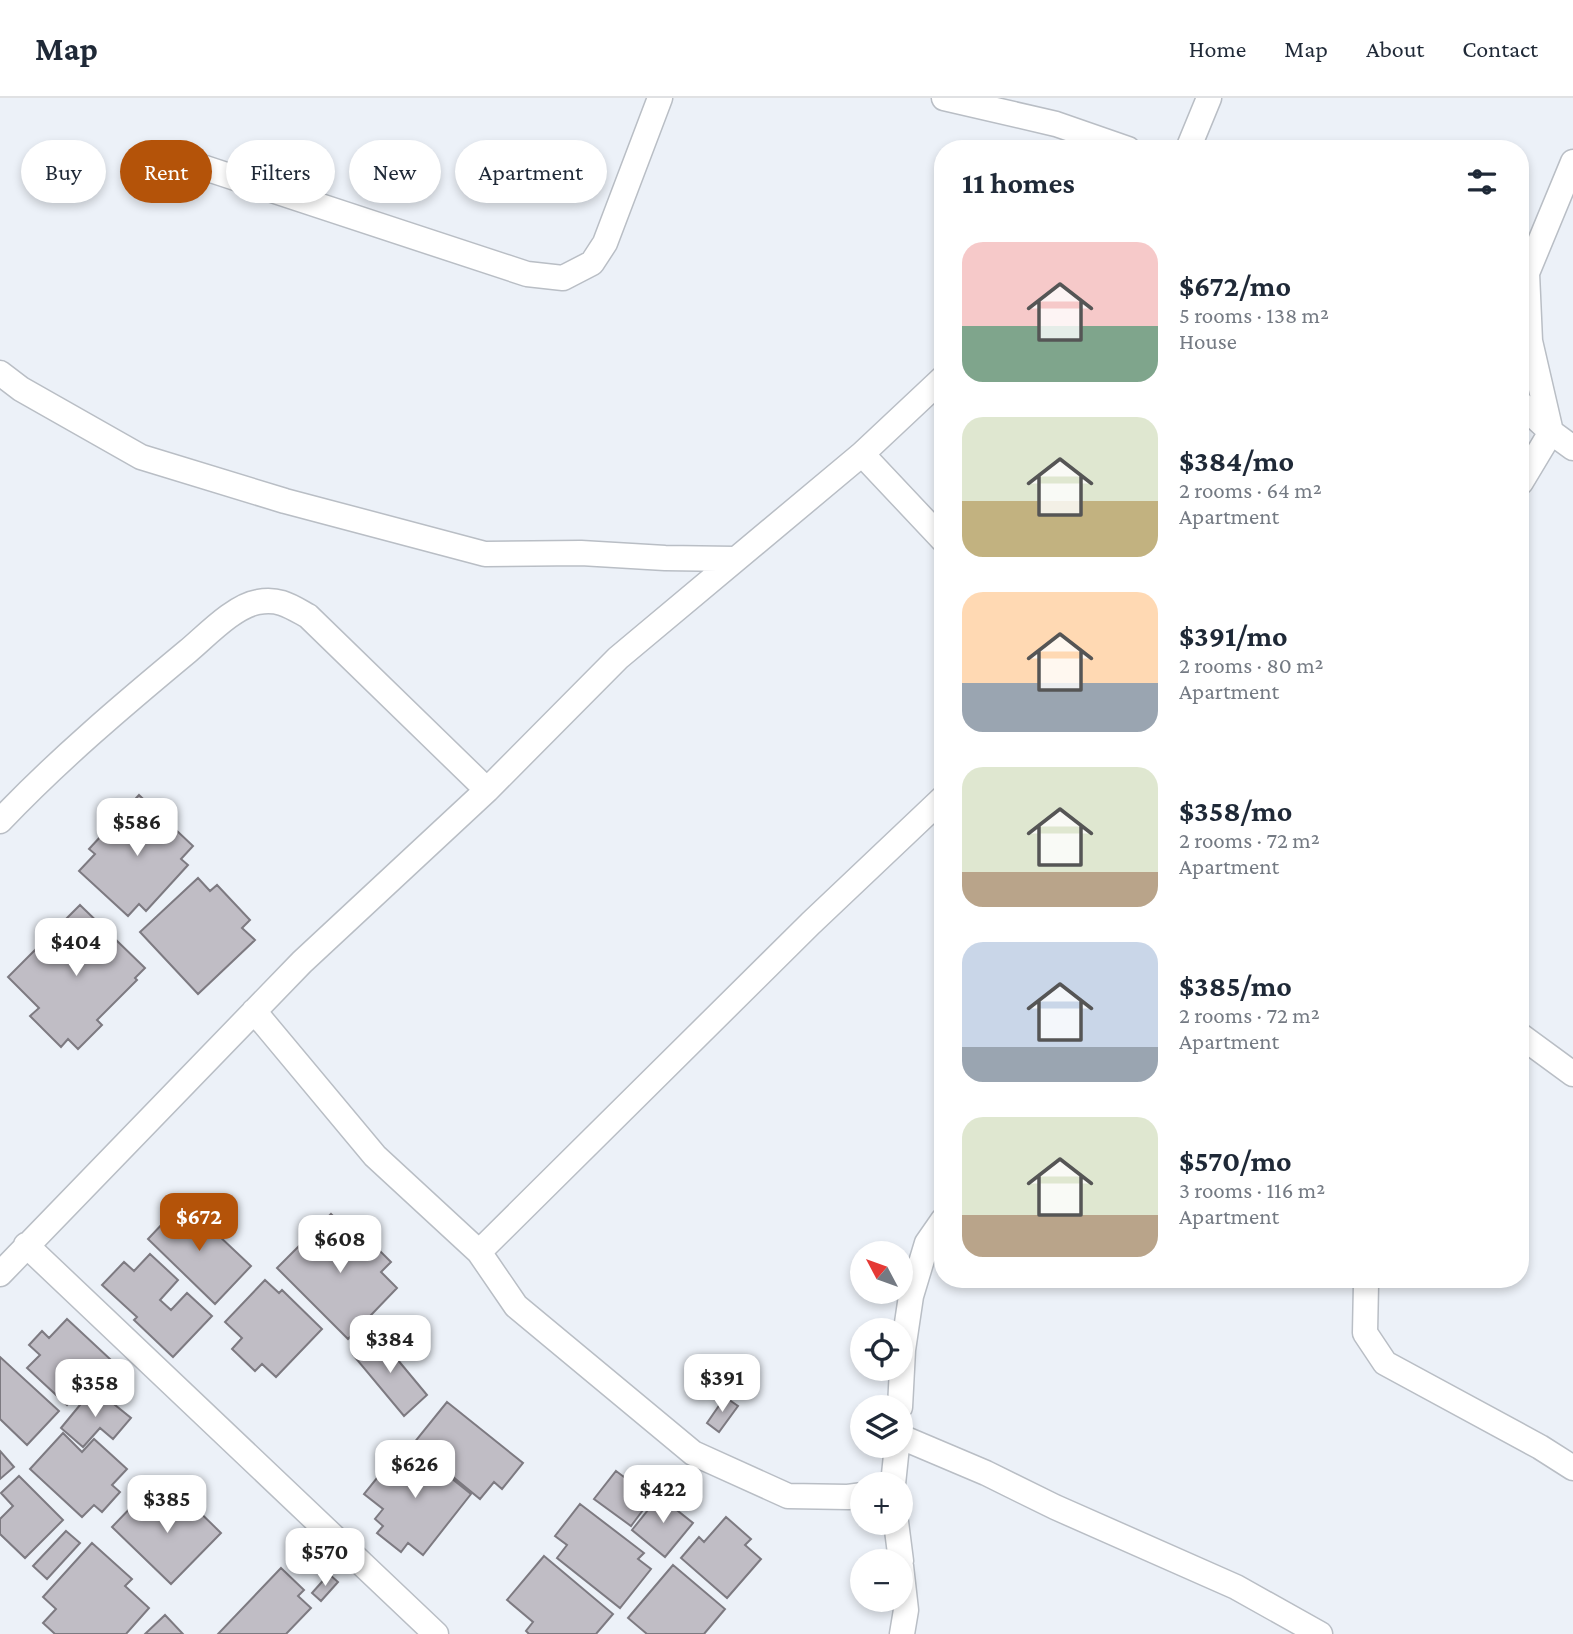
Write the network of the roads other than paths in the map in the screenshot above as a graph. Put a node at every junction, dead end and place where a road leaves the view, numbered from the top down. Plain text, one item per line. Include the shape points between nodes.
1 (660, 98) edge
2 (944, 98) edge
3 (1209, 98) edge
4 (1102, 140) edge
5 (1192, 140) edge
6 (1573, 162) edge
7 (212, 170) edge
8 (1529, 263) edge
9 (1529, 330) edge
10 (0, 373) edge
11 (934, 386) edge
12 (1529, 411) edge
13 (1552, 432) junction
14 (1573, 447) edge
15 (862, 454) junction
16 (1529, 469) edge
17 (934, 530) edge
18 (735, 559) junction
19 (487, 790) junction
20 (934, 807) edge
21 (0, 821) edge
22 (254, 1011) junction
23 (1529, 1048) edge
24 (1573, 1074) edge
25 (934, 1233) edge
26 (26, 1245) junction
27 (479, 1252) junction
28 (0, 1274) edge
29 (1366, 1288) edge
30 (901, 1395) edge
31 (913, 1442) edge
32 (1573, 1468) edge
33 (850, 1497) edge
34 (906, 1612) edge
35 (436, 1634) edge
36 (902, 1634) edge
37 (1320, 1634) edge

1 - 7 street via 605,243 592,263 563,278 527,274
2 - 4 street via 1056,124
3 - 5 street
6 - 8 street
9 - 13 street
10 - 18 street via 141,457 485,554 580,552
11 - 15 street
12 - 13 street
13 - 14 street
13 - 16 street
15 - 17 street
15 - 18 street
18 - 19 street via 618,658
19 - 21 street via 308,616 279,601 255,602 231,615 169,667 41,778
19 - 22 street
20 - 27 street
22 - 26 street
22 - 27 street via 375,1156
23 - 24 street
25 - 30 street via 911,1296
26 - 28 street
26 - 35 street
27 - 33 street via 516,1307 693,1453 788,1496
29 - 32 street via 1364,1333 1385,1363
31 - 37 street via 1236,1587
34 - 36 street

